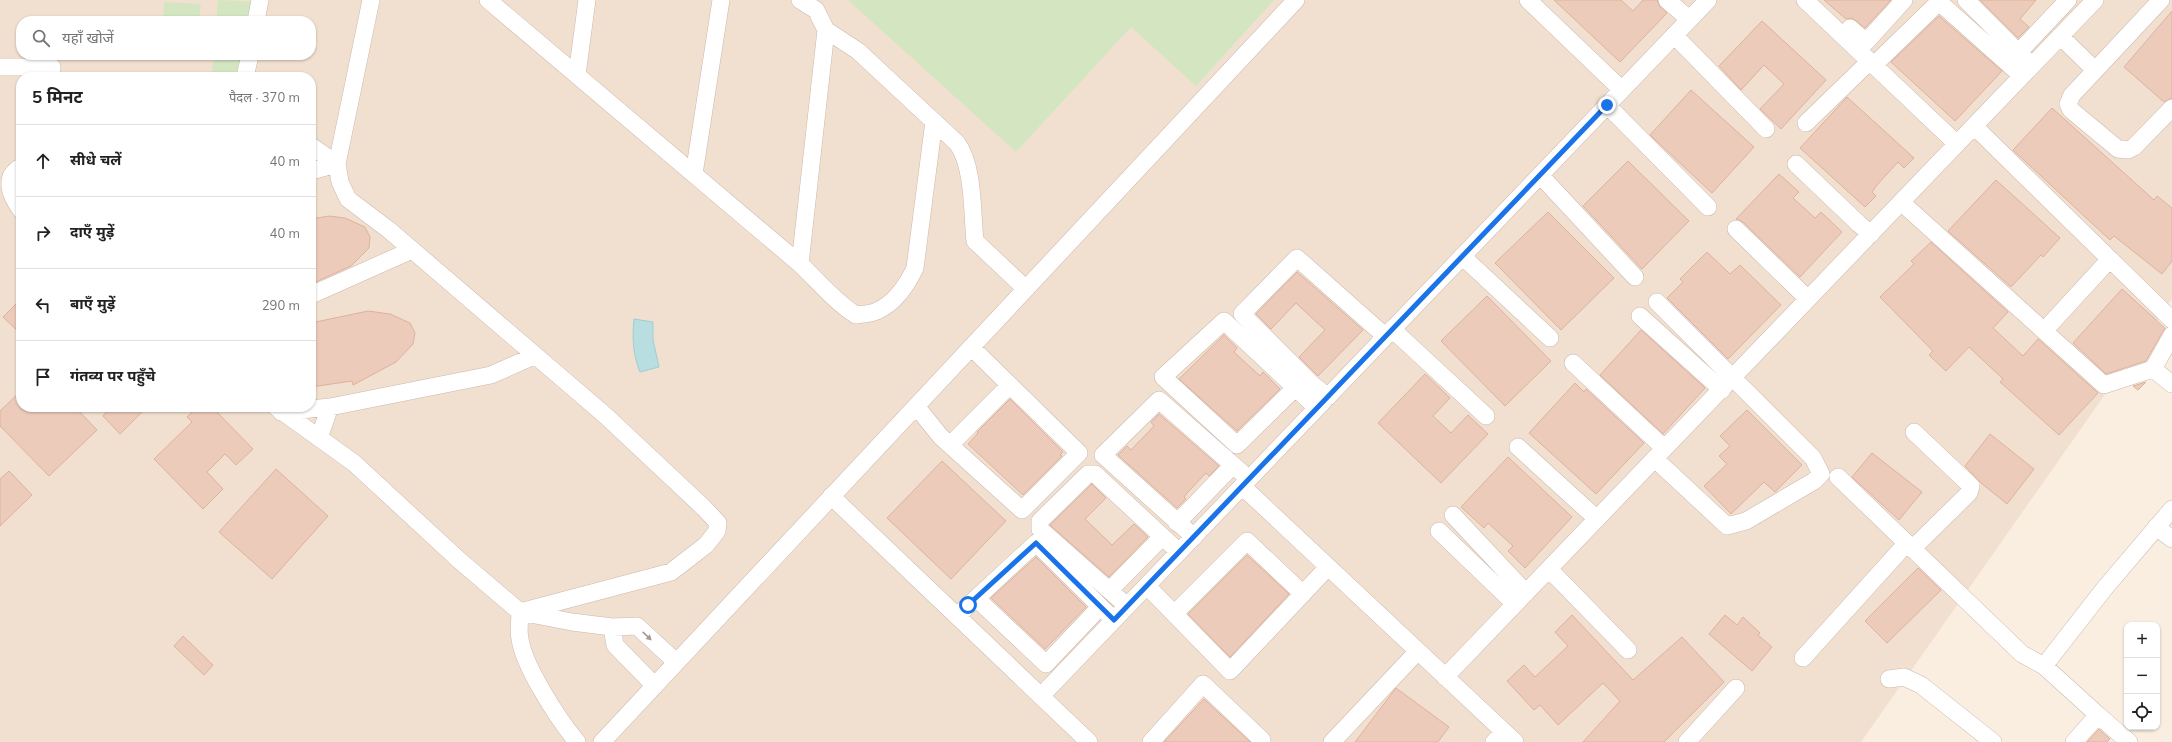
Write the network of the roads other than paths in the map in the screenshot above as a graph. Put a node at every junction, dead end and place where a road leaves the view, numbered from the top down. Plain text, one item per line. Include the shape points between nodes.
1 (260, 0) edge
2 (371, 0) edge
3 (488, 0) edge
4 (587, 0) edge
5 (721, 0) edge
6 (800, 0) edge
7 (1296, 0) edge
8 (1528, 0) edge
9 (1667, 0) edge
10 (1805, 0) edge
11 (1820, 0) edge
12 (1904, 0) edge
13 (1966, 0) edge
14 (2068, 0) edge
15 (2161, 0) edge
16 (2090, 2) edge
17 (1696, 7) edge
18 (257, 16) edge
19 (826, 30) junction
20 (1674, 35) junction
21 (2060, 36) junction
22 (2018, 53) junction
23 (249, 60) edge
24 (1872, 63) junction
25 (0, 67) edge
26 (2095, 70) junction
27 (2027, 71) junction
28 (52, 72) edge
29 (247, 72) edge
30 (576, 75) junction
31 (1622, 90) junction
32 (1607, 105) junction
33 (2172, 108) edge
34 (934, 121) junction
35 (1806, 123) dead end
36 (1974, 126) junction
37 (1766, 130) dead end
38 (1957, 144) junction
39 (316, 149) edge
40 (337, 164) junction
41 (1796, 164) dead end
42 (316, 170) edge
43 (16, 172) edge
44 (694, 174) junction
45 (1540, 175) junction
46 (1901, 202) junction
47 (16, 203) edge
48 (1708, 207) dead end
49 (1736, 229) dead end
50 (1871, 234) junction
51 (412, 250) junction
52 (1462, 256) junction
53 (2110, 259) junction
54 (800, 264) junction
55 (1635, 277) dead end
56 (1026, 289) junction
57 (316, 292) edge
58 (1808, 299) junction
59 (1658, 302) dead end
60 (1640, 316) dead end
61 (2172, 320) edge
62 (2044, 331) junction
63 (1389, 332) junction
64 (2172, 335) edge
65 (1550, 338) dead end
66 (971, 347) junction
67 (534, 356) junction
68 (1573, 363) dead end
69 (2153, 369) junction
70 (1734, 378) junction
71 (2172, 384) edge
72 (1010, 385) junction
73 (1295, 388) junction
74 (1722, 390) junction
75 (1322, 402) junction
76 (916, 406) junction
77 (330, 407) junction
78 (316, 408) edge
79 (282, 412) edge
80 (1486, 416) dead end
81 (1914, 432) dead end
82 (319, 438) junction
83 (950, 445) junction
84 (1518, 447) dead end
85 (1659, 454) junction
86 (1233, 465) junction
87 (1838, 477) dead end
88 (1246, 482) junction
89 (831, 496) junction
90 (2172, 509) edge
91 (1453, 515) dead end
92 (1597, 519) junction
93 (1177, 523) junction
94 (2156, 527) junction
95 (1439, 531) dead end
96 (1194, 536) junction
97 (1162, 537) junction
98 (2172, 539) edge
99 (1909, 547) junction
100 (1179, 552) junction
101 (1328, 567) junction
102 (1549, 569) junction
103 (1147, 586) junction
104 (1110, 590) junction
105 (1304, 594) junction
106 (976, 598) junction
107 (1521, 599) junction
108 (1127, 606) junction
109 (1100, 607) junction
110 (520, 612) junction
111 (1175, 613) junction
112 (957, 616) junction
113 (1114, 620) junction
114 (612, 627) junction
115 (1628, 650) dead end
116 (1418, 651) junction
117 (1803, 658) dead end
118 (676, 662) junction
119 (2044, 666) junction
120 (1446, 677) junction
121 (1889, 679) dead end
122 (655, 686) junction
123 (1736, 688) dead end
124 (1041, 696) junction
125 (2098, 715) junction
126 (1504, 739) edge
127 (1696, 739) edge
128 (577, 742) edge
129 (602, 742) edge
130 (1089, 742) edge
131 (1151, 742) edge
132 (1260, 742) edge
133 (1332, 742) edge
134 (1993, 742) edge
135 (2074, 742) edge
136 (2129, 742) edge

1 - 18 street
2 - 40 street
3 - 30 street
4 - 30 street
5 - 44 street
6 - 19 street via 816,10
7 - 56 street
8 - 31 street
9 - 17 street
10 - 24 street
11 - 12 street via 1866,42
13 - 22 street
14 - 22 street
15 - 26 street
16 - 21 street
17 - 20 street
19 - 34 street via 858,52
19 - 54 street
20 - 31 street
20 - 37 street
21 - 26 street
21 - 27 street
22 - 27 street
23 - 29 street
24 - 27 street via 1939,2
24 - 35 street
24 - 38 street
25 - 28 street via 52,67
26 - 33 street via 2072,95 2068,104 2071,110 2118,149 2128,150 2134,147
27 - 36 street
30 - 44 street
31 - 32 street
32 - 45 street
32 - 48 street
34 - 54 street via 915,268 906,287 877,312 856,315 840,306 831,293
34 - 56 street via 963,152 970,184 975,241
36 - 38 street
36 - 53 street
38 - 46 street
39 - 40 street
40 - 42 street
40 - 51 street via 340,182 348,199
41 - 50 street
43 - 47 street via 9,184 10,194
44 - 54 street
45 - 52 street
45 - 55 street
46 - 50 street
46 - 62 street
49 - 58 street
50 - 58 street
51 - 57 street
51 - 67 street
52 - 63 street
52 - 65 street
53 - 61 street
53 - 62 street
56 - 66 street
58 - 70 street
59 - 70 street
60 - 74 street
62 - 69 street via 2104,385
63 - 75 street
63 - 75 street via 1297,258 1242,314 1313,385
63 - 80 street
64 - 69 street
66 - 72 street
66 - 76 street
67 - 77 street via 491,375
67 - 110 street via 606,416 718,523 717,531 706,545 671,572
68 - 85 street
69 - 71 street
70 - 74 street
70 - 85 street via 1813,458 1821,474 1814,481 1746,521 1727,526
72 - 83 street
72 - 83 street via 1079,453 1022,510
73 - 73 street via 1224,321 1163,377 1237,445
73 - 75 street
74 - 85 street
75 - 88 street
76 - 83 street
76 - 89 street
77 - 78 street
77 - 82 street
79 - 82 street
81 - 99 street via 1971,486 1969,493
82 - 110 street via 354,463 459,560
84 - 92 street
85 - 92 street
86 - 88 street
86 - 93 street
86 - 93 street via 1159,400 1103,455
87 - 99 street
88 - 96 street
88 - 101 street
89 - 112 street
89 - 118 street
90 - 94 street
91 - 107 street
92 - 102 street
93 - 96 street
94 - 98 street
94 - 119 street
95 - 107 street
96 - 100 street
97 - 100 street
97 - 104 street
97 - 104 street via 1096,474 1088,474 1040,521 1040,529
99 - 117 street
99 - 119 street via 2022,654
100 - 103 street
101 - 105 street
101 - 116 street
102 - 107 street
102 - 115 street
103 - 108 street
103 - 111 street
104 - 108 street
105 - 111 street via 1247,542
105 - 111 street via 1230,671
106 - 109 street via 1036,543
106 - 109 street via 1046,664
106 - 112 street
107 - 120 street
108 - 113 street
109 - 113 street
110 - 114 street
110 - 128 street via 520,640 533,674 564,726
112 - 124 street
113 - 124 street
114 -> 118 street via 637,626
114 - 122 street via 615,645
116 - 120 street
116 - 133 street
118 - 122 street
119 - 125 street
120 - 126 street
121 - 134 street via 1904,677 1921,685
122 - 129 street
123 - 127 street
124 - 130 street
125 - 135 street
125 - 136 street
131 - 132 street via 1203,684 1262,740

